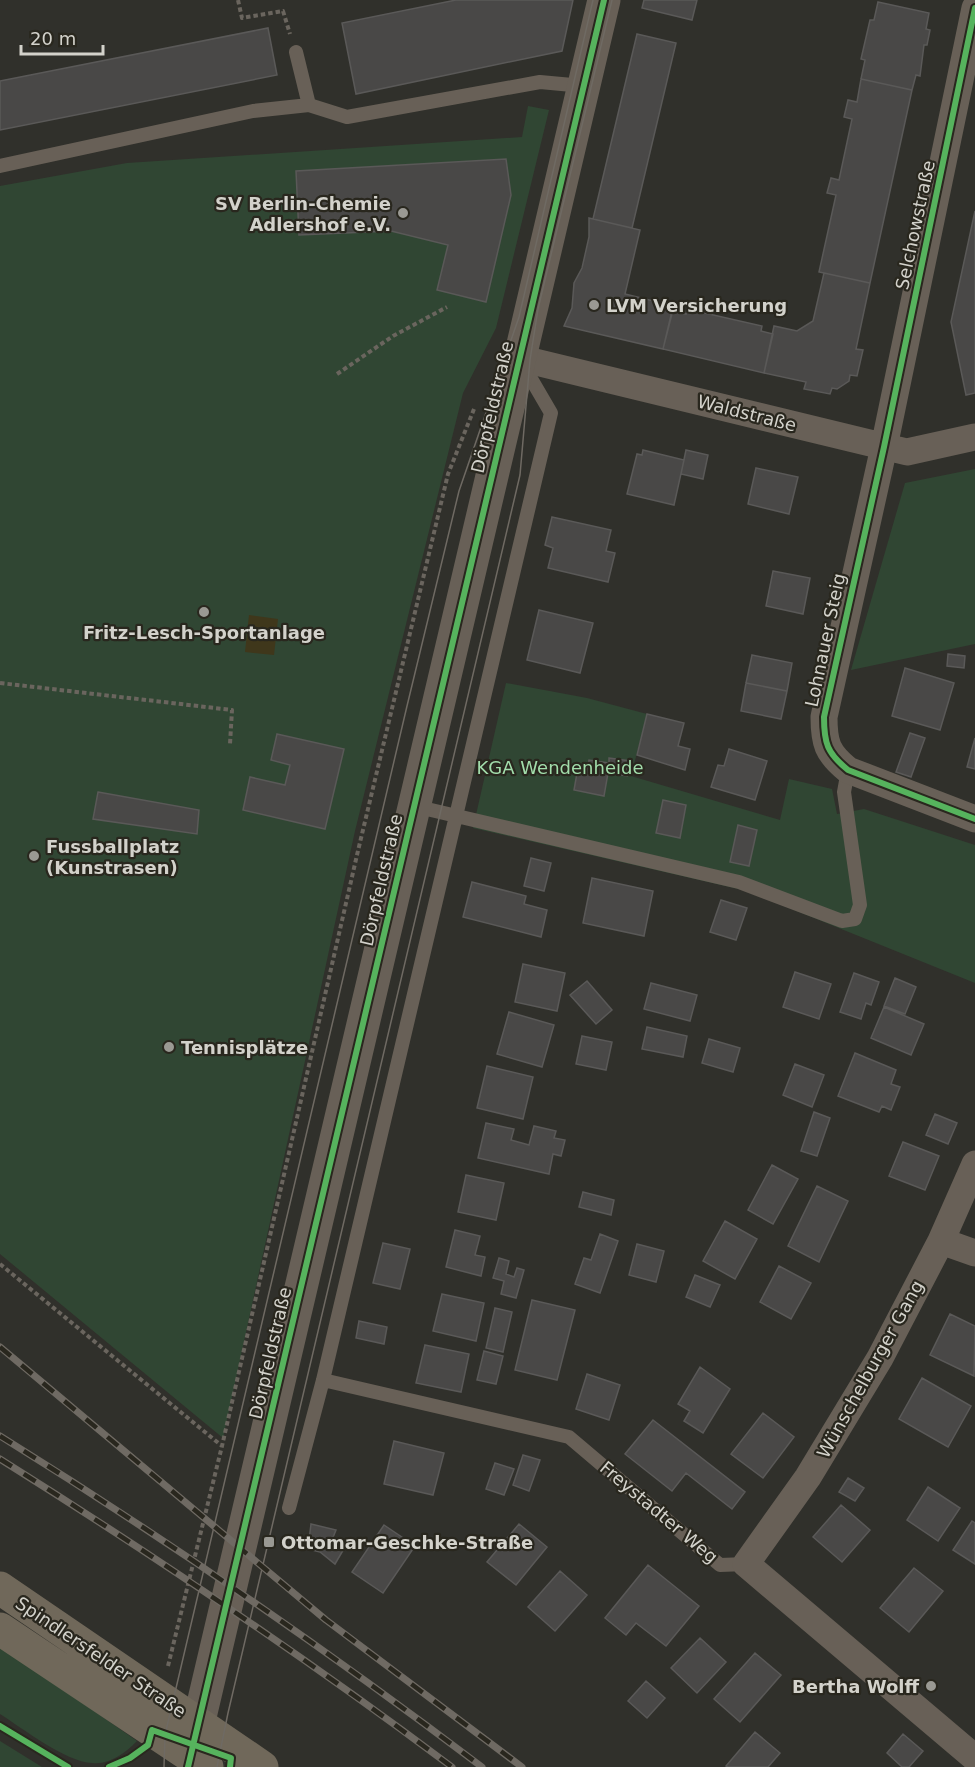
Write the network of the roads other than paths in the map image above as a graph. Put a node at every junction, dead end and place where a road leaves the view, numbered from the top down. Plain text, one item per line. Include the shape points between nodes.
1 (604, 0) edge
2 (975, 8) edge
3 (296, 52) road end
4 (585, 86) junction
5 (309, 105) junction
6 (0, 166) edge
7 (519, 358) junction
8 (975, 437) edge
9 (884, 447) junction
10 (848, 770) junction
11 (414, 806) junction
12 (455, 815) junction
13 (975, 819) edge
14 (975, 1164) edge
15 (940, 1241) junction
16 (975, 1253) edge
17 (323, 1380) junction
18 (289, 1508) dead end
19 (746, 1564) junction
20 (0, 1588) edge
21 (0, 1629) edge
22 (975, 1758) edge
23 (188, 1767) edge
24 (207, 1767) edge
25 (262, 1767) edge

1 - 4 street, Dörpfeldstraße
2 - 9 street, Selchowstraße
3 - 5 lane
4 - 5 lane via 540,82 347,117
4 - 7 street, Dörpfeldstraße
5 - 6 lane via 253,111
7 - 9 street, Waldstraße
7 - 11 street, Dörpfeldstraße
7 - 12 lane, Dörpfeldstraße via 551,413
8 - 9 street, Waldstraße via 907,452
9 - 10 street, Lohnauer Steig via 824,717 824,739 833,758
10 - 12 lane via 844,792 860,905 855,919 842,921 739,882
10 - 13 street, Lohnauer Steig
11 - 12 lane
11 - 23 street, Dörpfeldstraße
12 - 17 lane, Dörpfeldstraße
14 - 15 street, Wünschelburger Gang
15 - 16 street
15 - 19 street, Wünschelburger Gang via 880,1358 808,1477
17 - 18 lane, Dörpfeldstraße
17 - 19 lane, Freystadter Weg via 569,1437 720,1565
19 - 22 street
20 - 25 highway, Spindlersfelder Straße
21 - 24 highway, Spindlersfelder Straße

